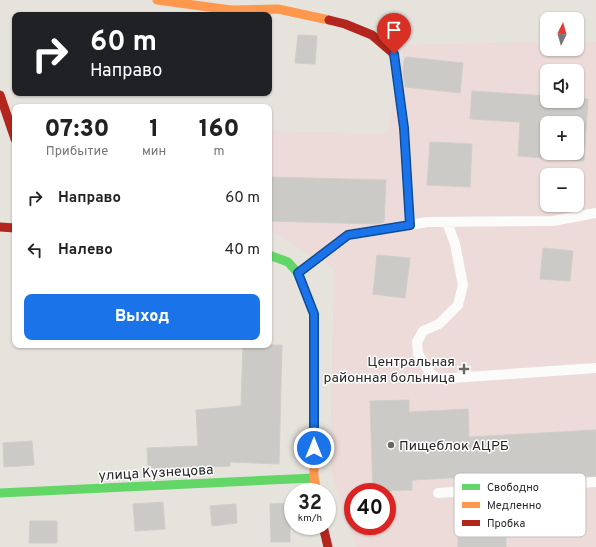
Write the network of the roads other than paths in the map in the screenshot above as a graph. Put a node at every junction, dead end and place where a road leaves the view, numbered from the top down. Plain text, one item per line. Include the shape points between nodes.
1 (157, 0) edge
2 (394, 54) joint
3 (0, 95) edge
4 (12, 130) edge
5 (596, 213) edge
6 (447, 222) junction
7 (410, 225) junction
8 (0, 227) edge
9 (12, 228) edge
10 (272, 256) edge
11 (298, 273) junction
12 (596, 368) edge
13 (314, 478) junction
14 (596, 482) edge
15 (315, 483) edge
16 (586, 483) edge
17 (0, 493) edge
18 (454, 493) edge
19 (438, 494) dead end
20 (325, 535) edge
21 (328, 547) edge

1 - 2 street via 231,10 278,9 313,16 345,24 372,36
2 - 7 lane via 404,128
3 - 4 street
5 - 6 lane via 553,221
6 - 7 lane
6 - 12 lane via 455,244 463,285 458,305 439,324 423,331 417,342 418,354 431,374 438,378
7 - 11 lane via 348,235
8 - 9 street
10 - 11 street via 288,262
11 - 13 street via 314,314
13 - 15 street
13 - 17 street, улица Кузнецова
14 - 16 lane
18 - 19 lane
20 - 21 street

